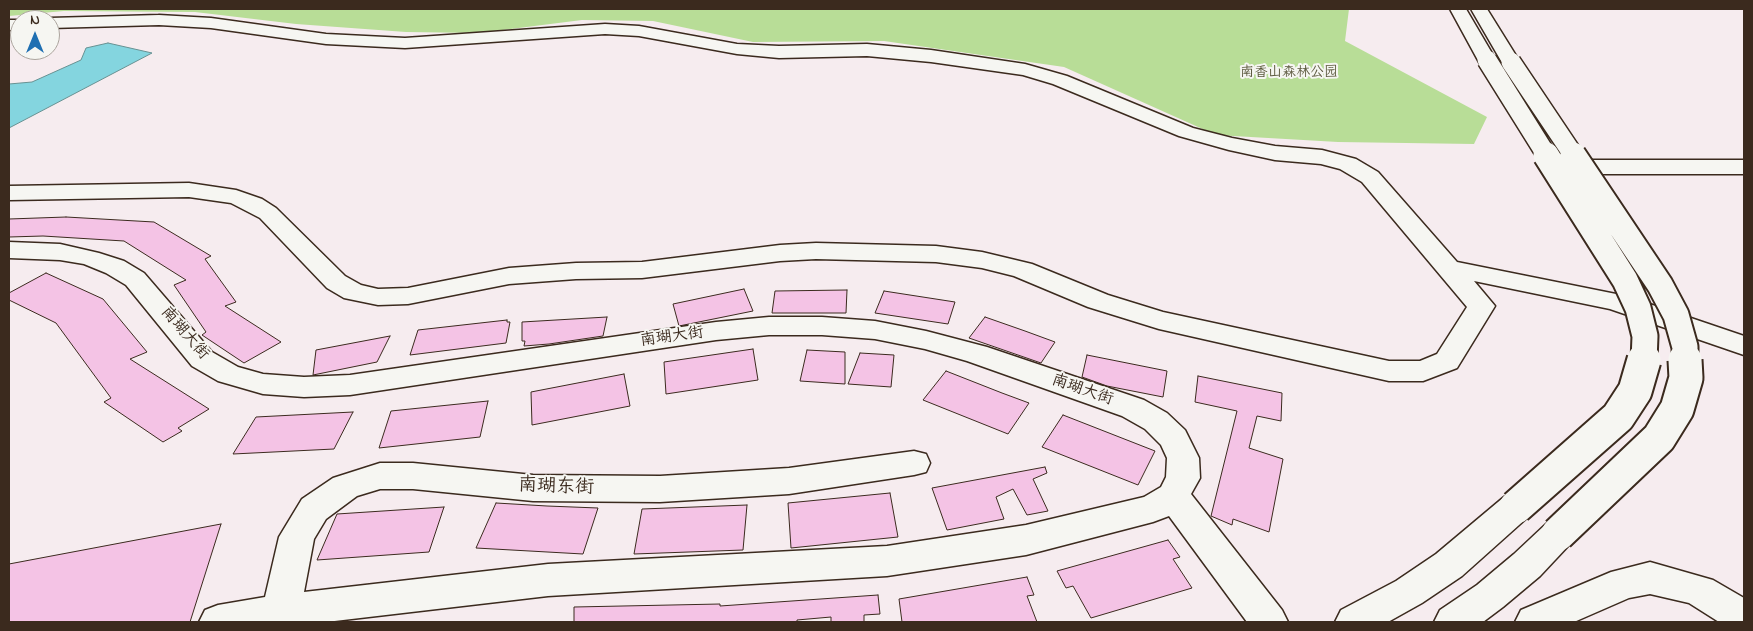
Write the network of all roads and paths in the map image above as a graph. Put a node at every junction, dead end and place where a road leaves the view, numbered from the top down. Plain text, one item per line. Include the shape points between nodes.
1 (1458, 9) edge
2 (1479, 9) edge
3 (60, 23) edge
4 (1499, 61) junction
5 (1582, 167) junction
6 (1744, 167) edge
7 (9, 193) edge
8 (9, 250) edge
9 (1447, 268) junction
10 (1744, 346) edge
11 (914, 463) dead end
12 (1173, 496) junction
13 (281, 611) junction
14 (1744, 618) edge
15 (1462, 620) edge
16 (218, 622) edge
17 (1269, 622) edge
18 (1354, 622) edge
19 (1534, 622) edge

1 - 4 street
2 - 4 street
3 - 9 street via 202,22 326,39 405,43 605,29 654,33 737,48 788,52 867,50 1025,70 1060,80 1186,132 1229,144 1275,153 1322,157 1348,164 1370,177
4 - 5 street, bridge
4 - 18 street, bridge via 1625,280 1638,308 1645,336 1644,364 1635,391 1618,417 1485,536 1408,592
5 - 6 street
5 - 15 street, bridge via 1660,285 1676,315 1685,347 1686,378 1677,409 1659,438 1527,565
7 - 9 street via 189,190 236,196 268,213 336,282 353,292 378,297 408,296 474,281 526,274 642,270 780,253 961,256 1023,270 1098,301 1159,320 1389,371 1423,371 1447,361 1480,306
8 - 12 street, 南瑚大街 via 60,252 114,267 135,279 202,359 228,374 263,384 304,387 350,385 769,326 875,330 926,340 977,354 1133,408 1156,421 1174,438 1184,458 1183,478
9 - 10 street via 1616,302
11 - 13 street, 南瑚东街 via 789,481 660,490 533,488 413,476 380,476 345,487 314,509 297,537
12 - 13 street via 1153,508 1026,540 887,562 548,580
12 - 17 street
13 - 16 street
14 - 19 street via 1700,591 1650,578 1624,583

